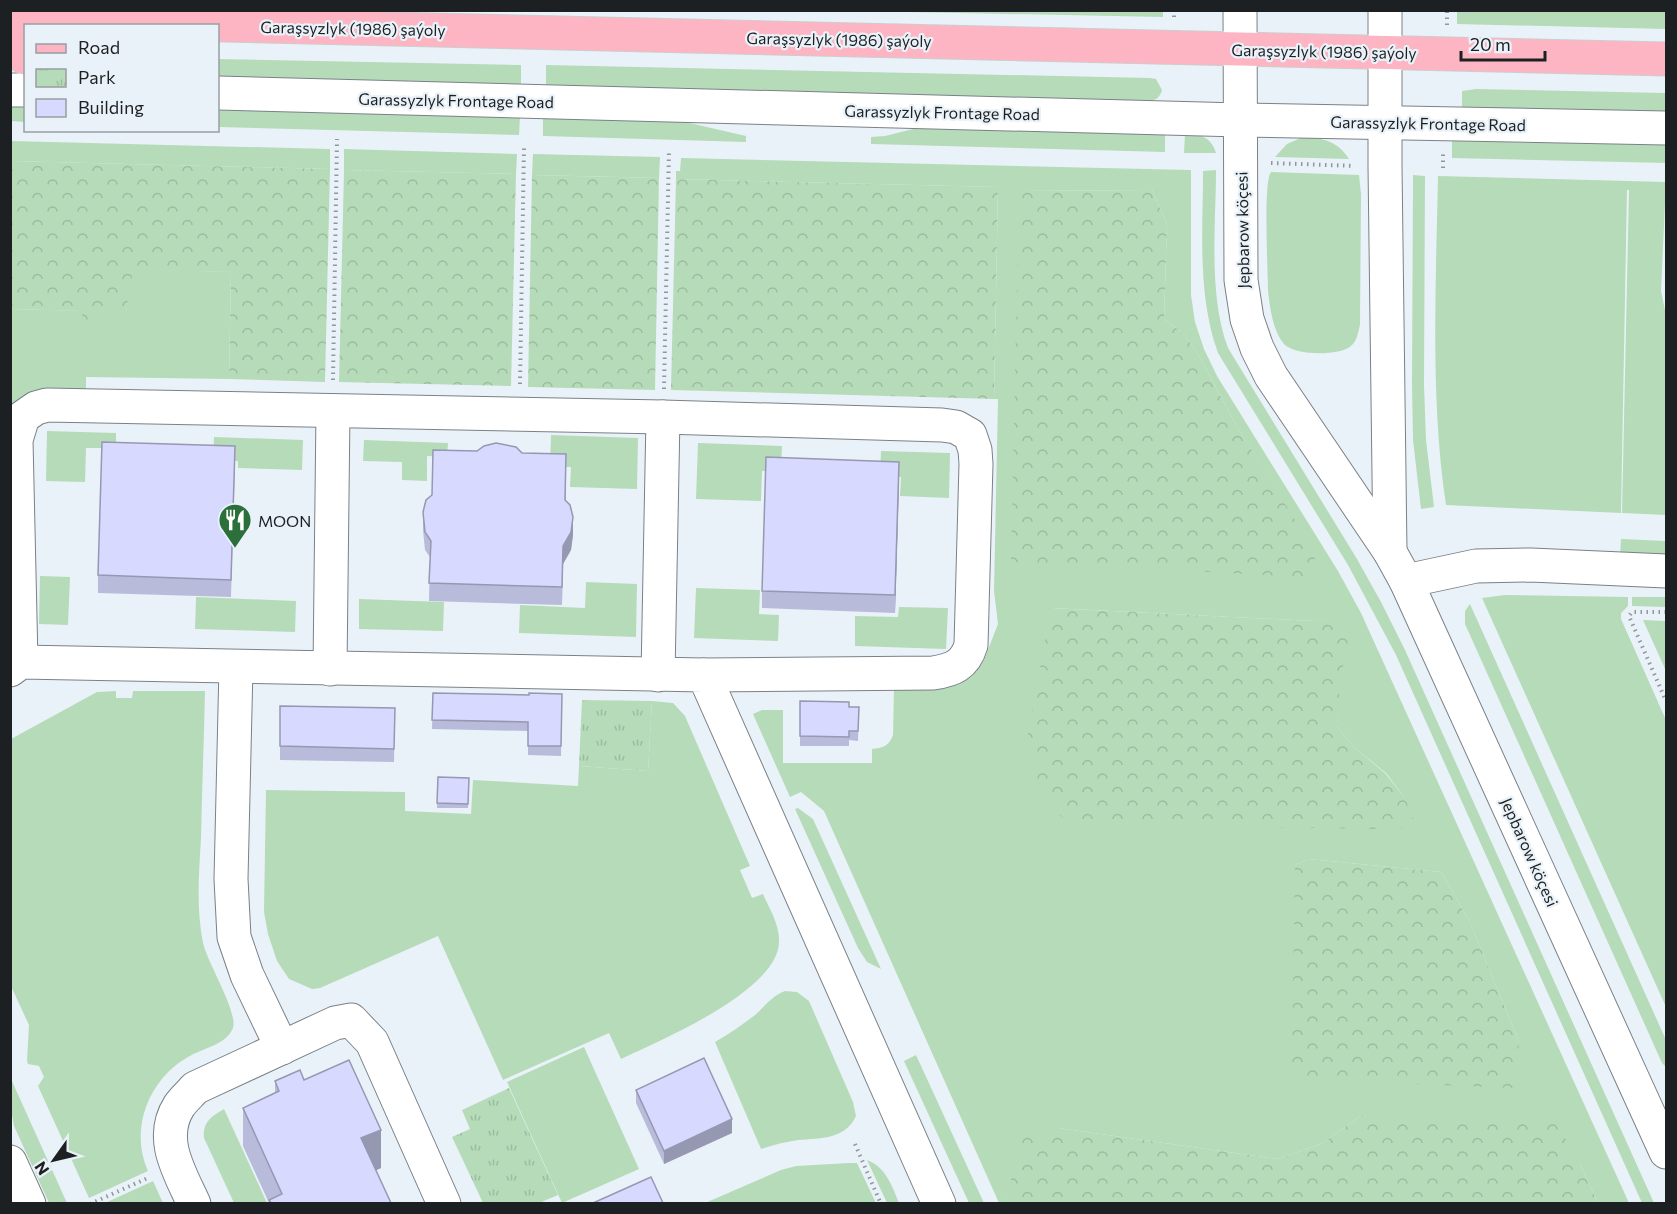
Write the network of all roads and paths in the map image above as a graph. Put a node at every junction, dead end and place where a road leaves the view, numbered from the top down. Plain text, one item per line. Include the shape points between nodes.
1 (1174, 10) edge
2 (1240, 10) edge
3 (1385, 10) edge
4 (1448, 10) edge
5 (1174, 17) dead end
6 (10, 20) edge
7 (180, 24) edge
8 (1447, 24) dead end
9 (219, 25) edge
10 (10, 49) edge
11 (1240, 49) junction
12 (1385, 52) junction
13 (24, 57) edge
14 (1666, 59) edge
15 (219, 93) edge
16 (1240, 120) junction
17 (1385, 122) junction
18 (1666, 128) edge
19 (337, 139) dead end
20 (524, 147) dead end
21 (669, 149) dead end
22 (1270, 163) dead end
23 (1355, 166) dead end
24 (333, 411) junction
25 (519, 415) junction
26 (663, 417) junction
27 (1390, 552) junction
28 (1666, 571) edge
29 (1406, 581) junction
30 (1666, 612) edge
31 (16, 666) edge
32 (237, 667) junction
33 (330, 669) junction
34 (658, 675) junction
35 (704, 675) junction
36 (1666, 701) edge
37 (282, 1048) junction
38 (855, 1144) dead end
39 (1666, 1152) edge
40 (10, 1162) edge
41 (156, 1174) dead end
42 (29, 1203) edge
43 (90, 1203) edge
44 (194, 1203) edge
45 (444, 1203) edge
46 (881, 1203) edge
47 (939, 1203) edge

1 - 5 path
2 - 11 street, Jepbarow köçesi
3 - 12 street, Jepbarow köçesi
4 - 8 path
6 - 7 main road, Garaşsyzlyk (1986) şaýoly
9 - 11 main road, Garaşsyzlyk (1986) şaýoly
10 - 13 main road
11 - 12 main road, Garaşsyzlyk (1986) şaýoly
11 - 16 street, Jepbarow köçesi
12 - 14 main road, Garaşsyzlyk (1986) şaýoly
12 - 17 street, Jepbarow köçesi
15 - 16 street, Garassyzlyk Frontage Road
16 - 17 street, Garassyzlyk Frontage Road
16 - 27 street, Jepbarow köçesi via 1241,280 1247,319 1257,348 1271,376
17 - 18 street, Garassyzlyk Frontage Road
17 - 27 street, Jepbarow köçesi
19 - 24 path
20 - 25 path
21 - 26 path
22 - 23 path
24 - 25 street
24 - 31 street via 61,405 36,408 23,417 16,440
24 - 33 street
25 - 26 street
26 - 34 street
26 - 35 street via 956,427 970,435 975,450 971,645 963,662 933,673
27 - 29 street, Jepbarow köçesi
28 - 29 street via 1476,566
29 - 39 street, Jepbarow köçesi
30 - 36 path via 1632,612 1629,616
31 - 32 street
32 - 33 street
32 - 37 street via 231,879 234,937 247,975
33 - 34 street
34 - 35 street
35 - 47 street
37 - 44 street via 195,1088 178,1107 169,1129 172,1154
37 - 45 street via 335,1023 351,1020 372,1042
38 - 46 path
40 - 42 street
41 - 43 path

